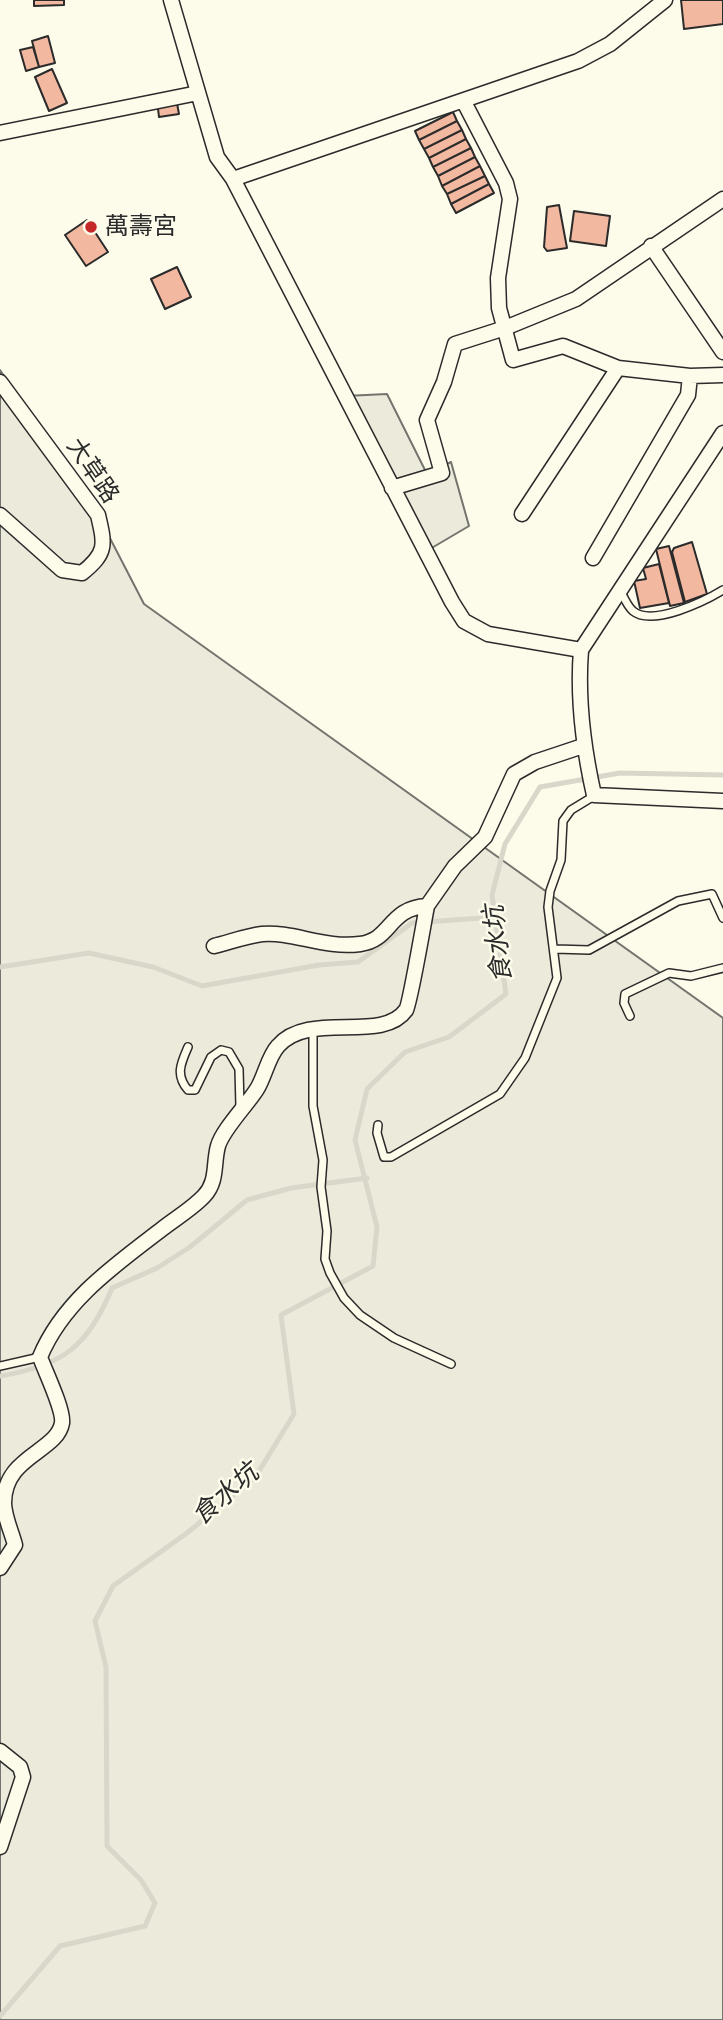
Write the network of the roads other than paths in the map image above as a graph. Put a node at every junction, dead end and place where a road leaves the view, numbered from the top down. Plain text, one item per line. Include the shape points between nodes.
1 (171, 0) edge
2 (665, 0) edge
3 (198, 93) junction
4 (464, 102) junction
5 (0, 133) edge
6 (233, 179) junction
7 (723, 199) edge
8 (652, 246) junction
9 (505, 328) junction
10 (723, 352) edge
11 (618, 368) junction
12 (723, 374) edge
13 (690, 376) junction
14 (0, 382) edge
15 (723, 433) edge
16 (393, 488) junction
17 (522, 514) dead end
18 (0, 515) edge
19 (593, 558) dead end
20 (723, 590) edge
21 (621, 592) junction
22 (581, 650) junction
23 (583, 746) junction
24 (594, 795) junction
25 (723, 801) edge
26 (428, 906) junction
27 (723, 918) edge
28 (214, 946) dead end
29 (555, 949) junction
30 (723, 968) edge
31 (630, 1016) dead end
32 (313, 1029) junction
33 (188, 1046) dead end
34 (240, 1115) junction
35 (379, 1125) dead end
36 (40, 1357) junction
37 (451, 1364) dead end
38 (0, 1366) edge
39 (0, 1568) edge
40 (0, 1751) edge
41 (0, 1847) edge

1 - 3 street
2 - 4 street via 610,44 578,61
3 - 5 street
3 - 6 street via 217,157
4 - 6 street
4 - 9 street via 510,199 498,278
6 - 16 street
7 - 8 street
8 - 9 street via 576,299
8 - 10 street
9 - 11 street via 513,360 563,346
9 - 16 street via 455,344 427,420 442,472
11 - 13 street
11 - 17 street
12 - 13 street
13 - 19 street via 688,395
14 - 18 street, 大草路 via 97,515 104,541 99,559 82,573 62,570
15 - 21 street
16 - 22 street via 464,621 488,634
20 - 21 lane via 674,612 642,616 632,610
21 - 22 street
22 - 23 street via 578,687
23 - 24 street
23 - 26 street via 535,762 514,775 485,837 455,866
24 - 25 street
24 - 29 lane via 563,821 561,860 548,907
26 - 28 street via 401,912 377,938 361,944 324,945 264,934
26 - 32 street via 407,1009 393,1021
27 - 29 lane via 712,894 678,901 590,950
29 - 35 lane via 557,978 549,1004 538,1019 525,1058 500,1094 391,1157 384,1157
30 - 31 lane via 691,976 669,973 625,994
32 - 34 street via 296,1033 278,1046
32 - 37 lane via 313,1106 323,1160 325,1259 330,1273 360,1315 394,1338
33 - 34 lane via 179,1068 188,1090 195,1090 211,1056 221,1050 229,1052 241,1079
34 - 36 street via 218,1144 214,1179 204,1196 118,1263 63,1314
36 - 38 lane
36 - 39 street via 63,1421 58,1436 19,1463 9,1482 4,1503 15,1545
40 - 41 street via 20,1768 23,1777

